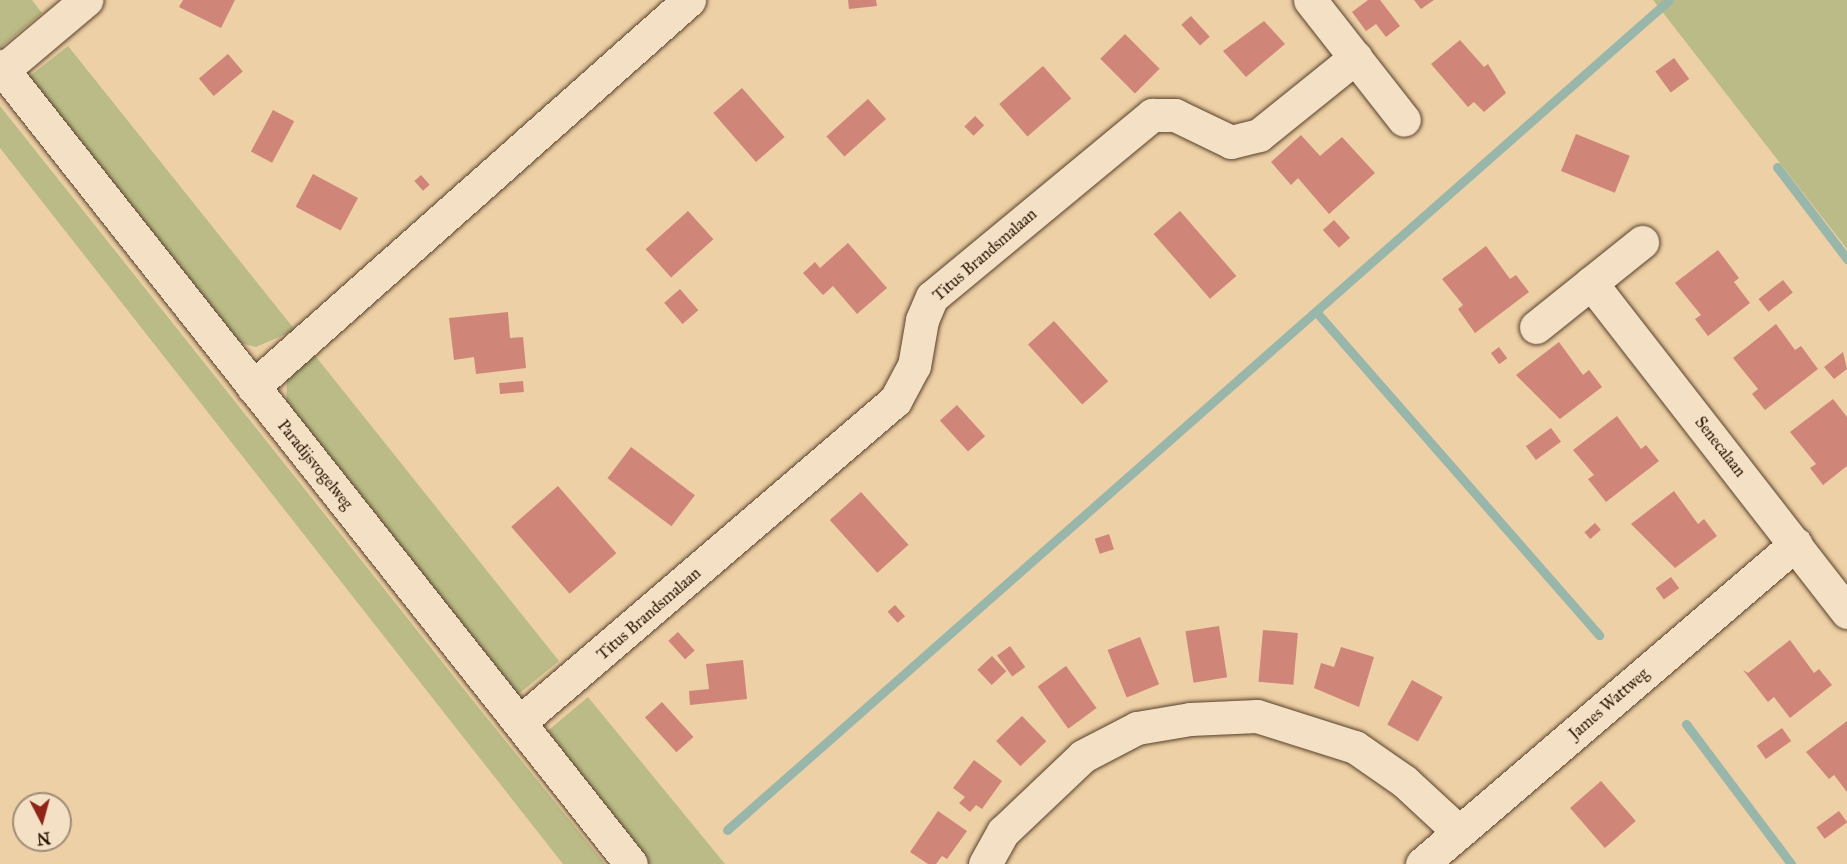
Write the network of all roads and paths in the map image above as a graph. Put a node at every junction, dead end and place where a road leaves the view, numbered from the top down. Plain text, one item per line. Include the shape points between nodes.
1 (86, 0) edge
2 (689, 0) edge
3 (1310, 0) edge
4 (1356, 57) junction
5 (1, 68) edge
6 (1404, 120) dead end
7 (1642, 242) dead end
8 (1591, 283) junction
9 (1536, 327) dead end
10 (253, 387) junction
11 (1796, 544) junction
12 (1847, 612) edge
13 (520, 722) junction
14 (1459, 832) junction
15 (631, 864) edge
16 (985, 864) edge
17 (1422, 864) edge

1 - 5 street
2 - 10 street
3 - 4 street
4 - 6 street
4 - 13 street, Titus Brandsmalaan via 1259,135 1231,142 1175,115 1152,115 932,297 922,320 914,366 895,401
5 - 10 street, Paradijsvogelweg
7 - 8 street
8 - 9 street
8 - 11 street, Senecalaan
10 - 13 street, Paradijsvogelweg
11 - 12 street, Senecalaan
11 - 14 street, James Wattweg
13 - 15 street, Paradijsvogelweg
14 - 16 street via 1404,781 1355,747 1257,716 1190,719 1137,728 1083,756 1003,832
14 - 17 street, James Wattweg

